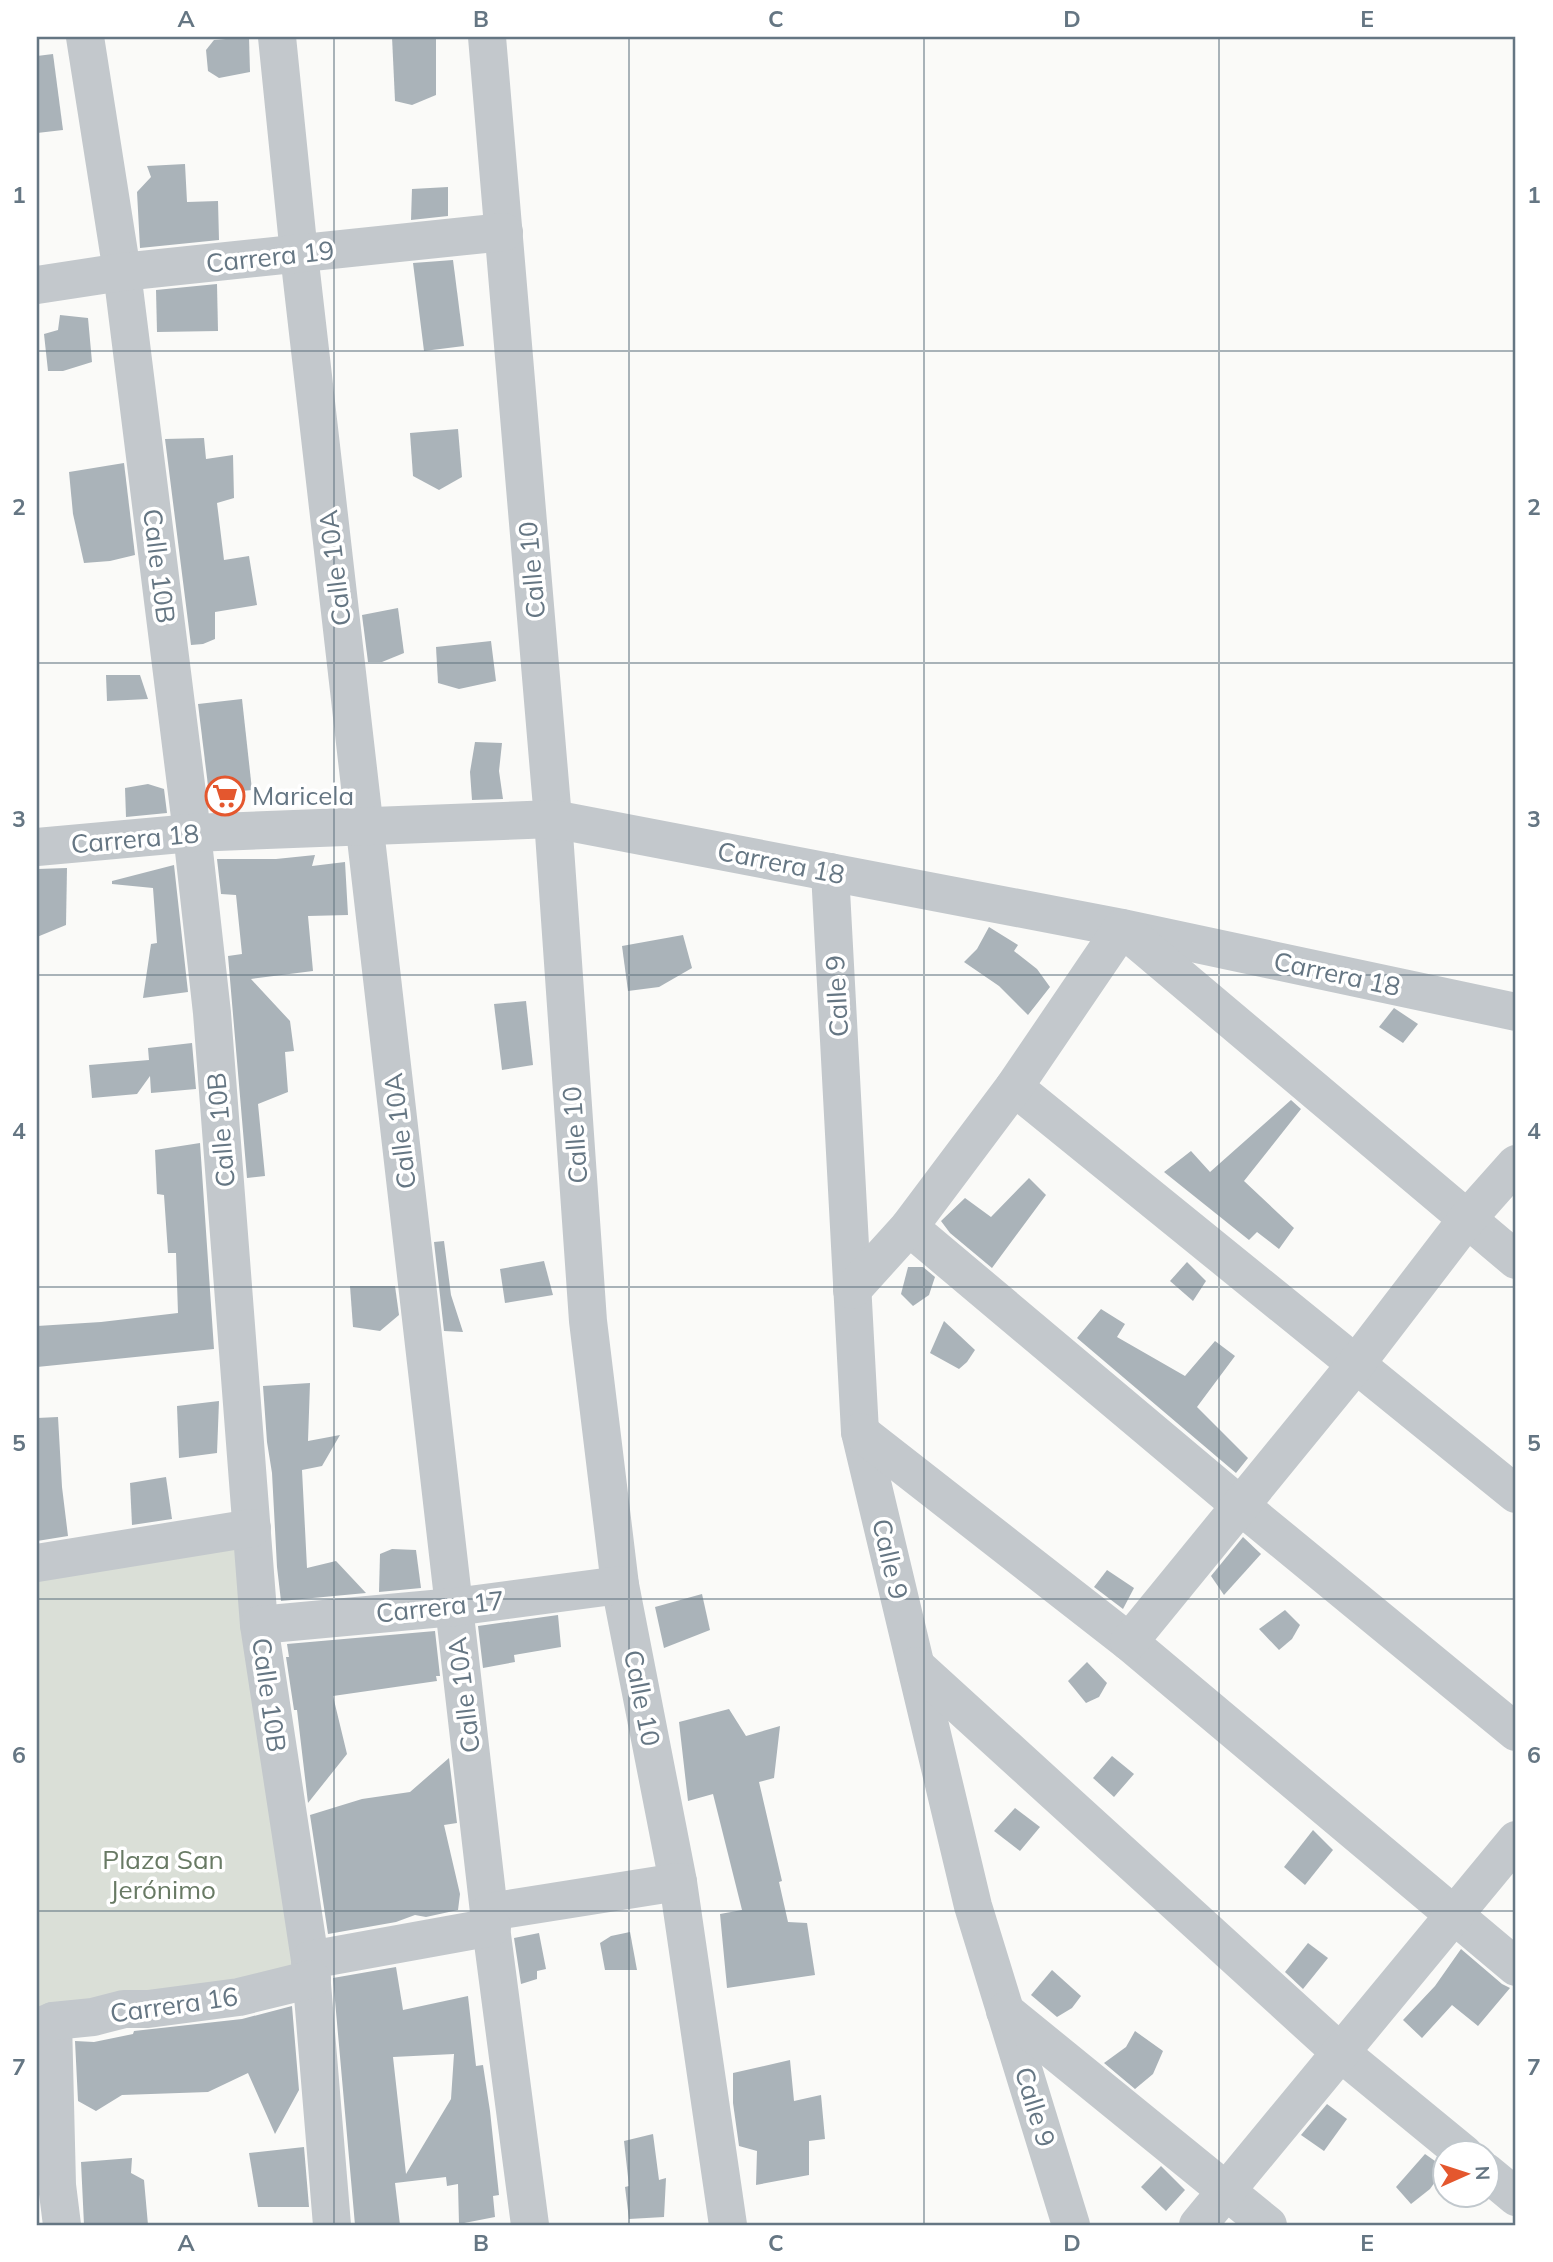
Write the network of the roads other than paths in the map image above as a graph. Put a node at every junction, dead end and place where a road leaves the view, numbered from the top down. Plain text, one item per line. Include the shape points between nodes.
1 (85, 37) edge
2 (277, 37) edge
3 (487, 37) edge
4 (504, 232) junction
5 (299, 254) junction
6 (122, 272) junction
7 (37, 285) edge
8 (553, 819) junction
9 (365, 827) junction
10 (192, 833) junction
11 (37, 847) edge
12 (830, 872) junction
13 (1122, 928) junction
14 (1514, 1014) edge
15 (1014, 1087) junction
16 (1516, 1164) edge
17 (1467, 1219) junction
18 (909, 1227) junction
19 (1516, 1260) edge
20 (852, 1290) junction
21 (1356, 1364) junction
22 (860, 1432) junction
23 (1516, 1494) edge
24 (1242, 1507) junction
25 (252, 1528) junction
26 (37, 1563) edge
27 (620, 1585) junction
28 (454, 1607) junction
29 (259, 1625) junction
30 (1129, 1642) junction
31 (916, 1666) junction
32 (1516, 1732) edge
33 (1516, 1840) edge
34 (678, 1882) junction
35 (1454, 1915) junction
36 (491, 1919) junction
37 (1516, 1968) edge
38 (311, 1970) junction
39 (1005, 2011) junction
40 (45, 2025) edge
41 (1341, 2053) junction
42 (1447, 2140) edge
43 (1500, 2184) edge
44 (1226, 2191) junction
45 (1516, 2197) edge
46 (62, 2225) edge
47 (332, 2225) edge
48 (530, 2225) edge
49 (728, 2225) edge
50 (1071, 2225) edge
51 (1198, 2225) edge
52 (1268, 2225) edge

1 - 6 street, Calle 10B
2 - 5 street, Calle 10A
3 - 4 street, Calle 10
4 - 5 street, Carrera 19
4 - 8 street, Calle 10
5 - 6 street, Carrera 19
5 - 9 street, Calle 10A
6 - 7 street, Carrera 19
6 - 10 street, Calle 10B
8 - 9 street, Carrera 18
8 - 12 street, Carrera 18
8 - 27 street, Calle 10 via 588,1321
9 - 10 street, Carrera 18
9 - 28 street, Calle 10A
10 - 11 street, Carrera 18
10 - 25 street, Calle 10B via 213,1027
12 - 13 street, Carrera 18
12 - 20 street, Calle 9
13 - 14 street, Carrera 18
13 - 15 street
13 - 17 street
15 - 18 street
15 - 21 street
16 - 17 street
17 - 19 street
17 - 21 street
18 - 20 street
18 - 24 street
20 - 22 street, Calle 9
21 - 23 street
21 - 24 street
22 - 30 street
22 - 31 street, Calle 9
24 - 30 street
24 - 32 street
25 - 26 street
25 - 29 street, Calle 10B
27 - 28 street, Carrera 17
27 - 34 street, Calle 10
28 - 29 street, Carrera 17
28 - 36 street, Calle 10A
29 - 38 street, Calle 10B
30 - 35 street
31 - 39 street, Calle 9 via 973,1906
31 - 41 street
33 - 35 street
34 - 36 street, Carrera 16
34 - 49 street, Calle 10
35 - 37 street
35 - 41 street
36 - 38 street, Carrera 16
36 - 48 street, Calle 10A
38 - 40 street, Carrera 16 via 239,1997 124,2009
38 - 47 street, Calle 10B
39 - 44 street
39 - 50 street, Calle 9
40 - 46 street
41 - 42 street
41 - 44 street
43 - 45 street
44 - 51 street
44 - 52 street

